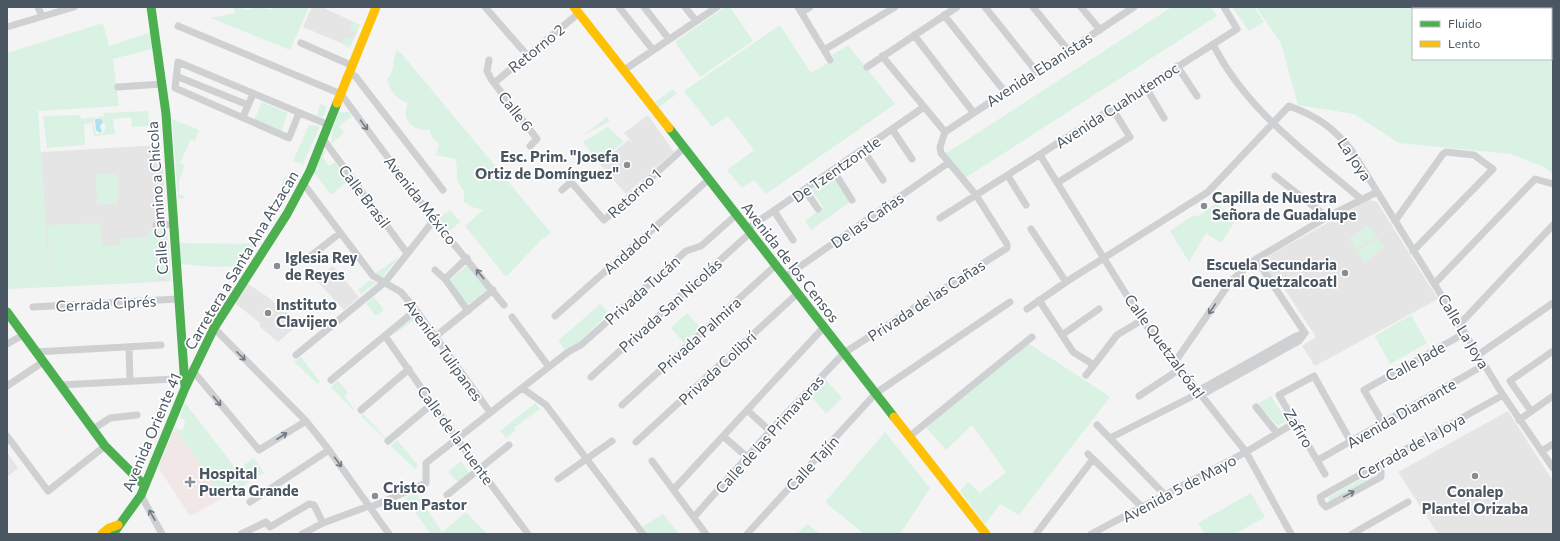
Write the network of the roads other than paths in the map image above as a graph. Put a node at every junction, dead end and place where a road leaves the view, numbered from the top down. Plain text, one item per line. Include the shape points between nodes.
1 (38, 7) edge
2 (74, 7) edge
3 (151, 7) edge
4 (376, 7) edge
5 (485, 7) edge
6 (619, 7) edge
7 (644, 7) edge
8 (685, 7) edge
9 (717, 7) edge
10 (810, 7) edge
11 (895, 7) edge
12 (957, 7) edge
13 (985, 7) edge
14 (1034, 7) edge
15 (1081, 7) edge
16 (1224, 7) edge
17 (1132, 8) edge
18 (576, 10) edge
19 (800, 10) edge
20 (944, 15) junction
21 (42, 16) junction
22 (696, 21) junction
23 (178, 26) dead end
24 (7, 27) edge
25 (1100, 30) junction
26 (914, 35) junction
27 (669, 39) junction
28 (301, 43) dead end
29 (1213, 44) junction
30 (654, 50) junction
31 (824, 50) junction
32 (1068, 50) junction
33 (527, 55) junction
34 (882, 56) junction
35 (489, 60) dead end
36 (830, 60) dead end
37 (1177, 66) junction
38 (867, 67) dead end
39 (352, 70) junction
40 (624, 70) junction
41 (1036, 71) junction
42 (176, 76) junction
43 (162, 84) junction
44 (494, 84) junction
45 (1145, 86) junction
46 (118, 87) dead end
47 (1005, 92) junction
48 (253, 94) junction
49 (341, 94) junction
50 (1196, 96) dead end
51 (248, 105) junction
52 (924, 107) junction
53 (1112, 108) junction
54 (973, 112) junction
55 (299, 113) junction
56 (243, 117) junction
57 (1164, 118) dead end
58 (1272, 123) junction
59 (329, 125) junction
60 (892, 129) junction
61 (945, 132) junction
62 (323, 139) junction
63 (530, 146) dead end
64 (684, 148) junction
65 (863, 150) junction
66 (1040, 155) junction
67 (912, 159) dead end
68 (948, 163) junction
69 (834, 170) junction
70 (1008, 176) junction
71 (1275, 176) dead end
72 (708, 180) junction
73 (883, 180) dead end
74 (303, 183) junction
75 (1057, 183) junction
76 (1553, 184) edge
77 (443, 190) dead end
78 (562, 190) dead end
79 (805, 190) junction
80 (1377, 192) junction
81 (976, 195) junction
82 (1361, 199) junction
83 (852, 200) dead end
84 (1026, 205) dead end
85 (818, 209) dead end
86 (774, 211) junction
87 (736, 215) junction
88 (940, 218) dead end
89 (1327, 218) junction
90 (434, 220) junction
91 (1394, 221) junction
92 (174, 224) junction
93 (156, 225) dead end
94 (1553, 225) edge
95 (1031, 230) dead end
96 (748, 231) junction
97 (340, 233) junction
98 (793, 240) dead end
99 (1413, 251) junction
100 (407, 253) junction
101 (467, 258) junction
102 (1104, 258) junction
103 (306, 259) dead end
104 (1256, 259) junction
105 (776, 265) junction
106 (435, 270) dead end
107 (785, 277) junction
108 (445, 279) junction
109 (385, 282) junction
110 (1066, 282) junction
111 (1434, 284) junction
112 (493, 290) junction
113 (798, 293) junction
114 (178, 299) junction
115 (1039, 300) junction
116 (1010, 302) dead end
117 (1553, 303) edge
118 (504, 305) dead end
119 (33, 307) dead end
120 (1027, 309) dead end
121 (1099, 309) dead end
122 (416, 310) junction
123 (468, 311) junction
124 (7, 312) edge
125 (512, 316) dead end
126 (555, 316) dead end
127 (1142, 320) junction
128 (1460, 324) junction
129 (824, 327) junction
130 (214, 328) junction
131 (1465, 333) junction
132 (23, 335) junction
133 (1062, 335) junction
134 (385, 336) junction
135 (436, 336) junction
136 (1032, 337) dead end
137 (7, 344) edge
138 (161, 345) dead end
139 (129, 347) junction
140 (1553, 351) edge
141 (35, 352) junction
142 (844, 353) junction
143 (296, 355) dead end
144 (1478, 355) junction
145 (43, 362) junction
146 (1175, 362) junction
147 (1484, 365) junction
148 (1094, 366) junction
149 (549, 367) junction
150 (409, 369) junction
151 (1180, 369) junction
152 (192, 371) junction
153 (1086, 375) dead end
154 (591, 377) dead end
155 (174, 379) dead end
156 (331, 380) dead end
157 (130, 381) junction
158 (60, 385) junction
159 (7, 386) edge
160 (185, 388) junction
161 (522, 388) junction
162 (876, 393) junction
163 (1199, 393) junction
164 (1502, 395) junction
165 (1139, 396) dead end
166 (1553, 396) edge
167 (432, 404) junction
168 (622, 405) dead end
169 (1256, 407) dead end
170 (361, 410) dead end
171 (747, 410) junction
172 (1531, 411) junction
173 (490, 412) junction
174 (137, 415) dead end
175 (1519, 420) junction
176 (306, 421) junction
177 (1296, 422) junction
178 (1384, 423) junction
179 (1097, 426) dead end
180 (93, 430) junction
181 (770, 431) junction
182 (1277, 433) junction
183 (7, 436) edge
184 (723, 436) junction
185 (910, 436) junction
186 (1110, 438) junction
187 (457, 439) junction
188 (388, 441) dead end
189 (612, 441) dead end
190 (636, 442) dead end
191 (1351, 442) junction
192 (1553, 444) edge
193 (105, 446) junction
194 (509, 446) dead end
195 (329, 450) junction
196 (1542, 451) junction
197 (1246, 452) junction
198 (747, 457) junction
199 (586, 459) junction
200 (1318, 460) junction
201 (652, 461) dead end
202 (1377, 466) junction
203 (1553, 468) edge
204 (480, 470) junction
205 (1325, 474) dead end
206 (558, 479) dead end
207 (146, 486) junction
208 (674, 489) junction
209 (141, 495) junction
210 (447, 495) dead end
211 (1165, 495) junction
212 (250, 502) dead end
213 (1408, 502) dead end
214 (370, 506) junction
215 (1142, 507) junction
216 (694, 516) junction
217 (323, 523) junction
218 (110, 532) edge
219 (162, 534) edge
220 (241, 534) edge
221 (302, 534) edge
222 (389, 534) edge
223 (528, 534) edge
224 (643, 534) edge
225 (706, 534) edge
226 (747, 534) edge
227 (986, 534) edge
228 (1036, 534) edge
229 (1091, 534) edge
230 (1291, 534) edge
231 (1352, 534) edge

1 - 21 street
2 - 21 street
3 - 43 street, Calle Camino a Chicola
4 - 39 street, Carretera a Santa Ana Atzacan
5 - 33 street
6 - 30 street
7 - 27 street
8 - 22 street
9 - 22 street
10 - 19 street
11 - 31 street
12 - 20 street
13 - 41 street
14 - 32 street
15 - 25 street
16 - 29 street, Avenida Cuahutemoc via 1237,29
17 - 25 street, Avenida Ebanistas
18 - 33 street, Retorno 2
18 - 40 street, Avenida de los Censos
19 - 31 street
20 - 26 street
20 - 47 street
21 - 24 street
22 - 27 street
23 - 49 street
25 - 32 street, Avenida Ebanistas
26 - 34 street
26 - 54 street
27 - 30 street
28 - 39 street
29 - 37 street, Avenida Cuahutemoc
29 - 58 street via 1230,75
30 - 40 street
31 - 36 street
32 - 41 street, Avenida Ebanistas
33 - 44 street, Retorno 2
34 - 38 street
34 - 52 street
35 - 44 street, Calle 6 via 487,71
37 - 45 street, Avenida Cuahutemoc
37 - 50 street
39 - 49 street, Carretera a Santa Ana Atzacan
39 - 77 street
40 - 64 street, Avenida de los Censos
41 - 47 street, Avenida Ebanistas
42 - 48 street via 178,62
42 - 51 street
42 - 56 street via 175,88
43 - 46 street
43 - 92 street, Calle Camino a Chicola
44 - 63 street, Calle 6 via 537,139
45 - 53 street, Avenida Cuahutemoc
45 - 57 street
47 - 54 street, Avenida Ebanistas
48 - 51 street
48 - 55 street
49 - 59 street, Carretera a Santa Ana Atzacan
49 -> 90 street, Avenida México
51 - 56 street
52 - 60 street, De Tzentzontle
52 - 61 street
53 - 66 street, Avenida Cuahutemoc
53 - 75 street via 1130,137
54 - 61 street, Avenida Ebanistas
55 - 56 street via 289,138
55 - 59 street
58 - 80 street, La Joya via 1289,106 1309,113 1338,132
58 - 82 street
58 - 102 street via 1208,192
59 - 62 street, Carretera a Santa Ana Atzacan
60 - 65 street, De Tzentzontle
60 - 67 street
61 - 68 street via 940,146 941,153
62 - 74 street, Carretera a Santa Ana Atzacan
62 - 100 street, Calle Brasil
64 - 72 street, Avenida de los Censos
64 - 78 street, Retorno 1 via 604,220 571,182
65 - 69 street, De Tzentzontle
65 - 73 street
66 - 70 street, Avenida Cuahutemoc
66 - 75 street, Calle Quetzalcóatl
68 - 81 street
68 - 107 street, De las Cañas
69 - 79 street, De Tzentzontle
69 - 83 street
70 - 81 street, Avenida Cuahutemoc
70 - 84 street
71 - 89 street
72 - 87 street, Avenida de los Censos
72 - 126 street, Andador 1
74 - 97 street, Avenida Tulipanes
74 - 130 street, Carretera a Santa Ana Atzacan via 287,214
75 - 102 street, Calle Quetzalcóatl
76 - 111 street via 1535,179
79 - 85 street
79 - 86 street, De Tzentzontle
80 - 82 street
80 - 91 street, Calle La Joya
81 - 88 street, Avenida Cuahutemoc
81 - 142 street, Privada de las Cañas via 1007,248
82 - 89 street
86 - 96 street, De Tzentzontle
86 - 98 street
87 - 96 street, Avenida de los Censos
87 - 149 street, Privada Tucán via 701,246 686,250 581,346 568,352
89 - 104 street
90 - 100 street
90 - 101 street, Avenida México
91 - 99 street, Calle La Joya
91 - 99 street via 1442,154 1446,152 1474,155 1493,169
92 - 93 street
92 - 114 street, Calle Camino a Chicola
94 - 128 street
95 - 110 street
96 - 105 street, Avenida de los Censos
96 - 154 street, Privada San Nicolás
97 - 103 street
97 - 109 street, Avenida Tulipanes via 373,276
99 - 111 street, Calle La Joya
100 - 109 street
101 - 108 street
112 -> 101 street, Avenida México
102 - 110 street
102 - 127 street, Calle Quetzalcóatl
104 -> 146 street via 1231,281
104 - 163 street via 1305,333 1299,341 1208,392
105 - 107 street, Avenida de los Censos
105 - 168 street, Privada Palmira
106 - 108 street
107 - 113 street, Avenida de los Censos
108 - 123 street
109 - 122 street, Avenida Tulipanes via 401,292
109 - 143 street
110 - 115 street
111 - 128 street, Calle La Joya
112 - 118 street, Avenida México
112 - 123 street
113 - 129 street, Avenida de los Censos
113 - 190 street, Privada Colibrí
114 - 119 street, Cerrada Ciprés
114 - 160 street, Calle Camino a Chicola
115 - 120 street
115 - 133 street
116 - 162 street, Calle Tajín
117 - 144 street
121 - 133 street
122 - 134 street
122 - 135 street, Avenida Tulipanes
123 - 135 street
124 - 132 street
125 - 149 street
127 - 146 street, Calle Quetzalcóatl
127 - 148 street via 1117,335
128 - 131 street, Calle La Joya
129 - 142 street, Avenida de los Censos
129 - 171 street
130 - 152 street, Carretera a Santa Ana Atzacan
130 -> 176 street
131 - 144 street, Calle La Joya
131 - 178 street, Calle Jade via 1364,390
132 - 137 street
132 - 141 street
133 - 148 street via 1073,352
134 - 150 street, Calle de la Fuente
134 - 156 street
135 - 173 street, Avenida Tulipanes
136 - 185 street
138 - 139 street
139 - 141 street
139 - 157 street
140 - 172 street via 1510,381
141 - 145 street
142 - 162 street, Avenida de los Censos
142 - 181 street, Calle de las Primaveras
144 - 147 street, Calle La Joya
145 - 158 street
145 - 159 street
146 - 151 street, Calle Quetzalcóatl
147 - 164 street, Calle La Joya
147 - 178 street, Avenida Diamante
148 - 153 street
149 - 161 street, Privada Tucán
150 - 167 street, Calle de la Fuente
150 - 170 street
151 - 163 street, Calle Quetzalcóatl
151 - 165 street
152 - 160 street, Avenida Oriente 41
152 -> 176 street via 259,450
155 - 157 street
157 - 158 street
158 - 180 street
160 - 207 street, Avenida Oriente 41
161 - 173 street, Privada Tucán
161 - 199 street via 546,405
162 - 185 street, Avenida de los Censos
162 - 226 street, Calle Tajín
163 - 186 street
163 - 197 street, Calle Quetzalcóatl
164 - 175 street, Calle La Joya
164 - 202 street, Cerrada de la Joya
166 - 172 street
167 - 187 street, Calle de la Fuente
167 - 188 street
169 - 182 street
171 - 181 street
171 - 184 street
172 - 175 street
173 - 187 street, Privada Tucán
174 - 180 street via 113,417
175 - 196 street, Calle La Joya
176 - 195 street
177 - 182 street, Avenida 5 de Mayo
177 - 191 street, Zafiro via 1279,395 1314,376
177 - 200 street, Zafiro
178 - 191 street, Avenida Diamante
179 - 186 street
180 - 193 street
181 - 198 street, Calle de las Primaveras
182 - 197 street, Avenida 5 de Mayo
183 - 193 street via 48,491
184 - 198 street
184 - 208 street
185 - 227 street, Avenida de los Censos
186 - 211 street
187 - 204 street, Calle de la Fuente
187 - 214 street, Privada Tucán via 426,463 426,483
189 - 199 street
191 - 200 street, Avenida Diamante
192 - 196 street
193 - 207 street
194 - 204 street
195 - 212 street
195 -> 214 street
196 - 203 street, Calle La Joya
197 - 211 street, Avenida 5 de Mayo
197 - 230 street, Calle Quetzalcóatl
198 - 216 street, Calle de las Primaveras
199 - 206 street
199 - 224 street
200 - 205 street, Zafiro
201 - 208 street
202 -> 202 street, Cerrada de la Joya via 1320,497 1322,503 1326,507 1381,477 1381,471
204 - 210 street
204 - 223 street, Calle de la Fuente
207 - 209 street, Avenida Oriente 41
208 - 216 street
209 - 218 street, Avenida Oriente 41 via 120,524
219 -> 209 street
211 - 215 street, Avenida 5 de Mayo
213 - 231 street
214 - 217 street
214 - 222 street
215 - 228 street via 1091,456
215 - 229 street, Avenida 5 de Mayo
216 - 225 street
217 - 220 street via 314,505 309,504 270,527 266,522
217 - 221 street

